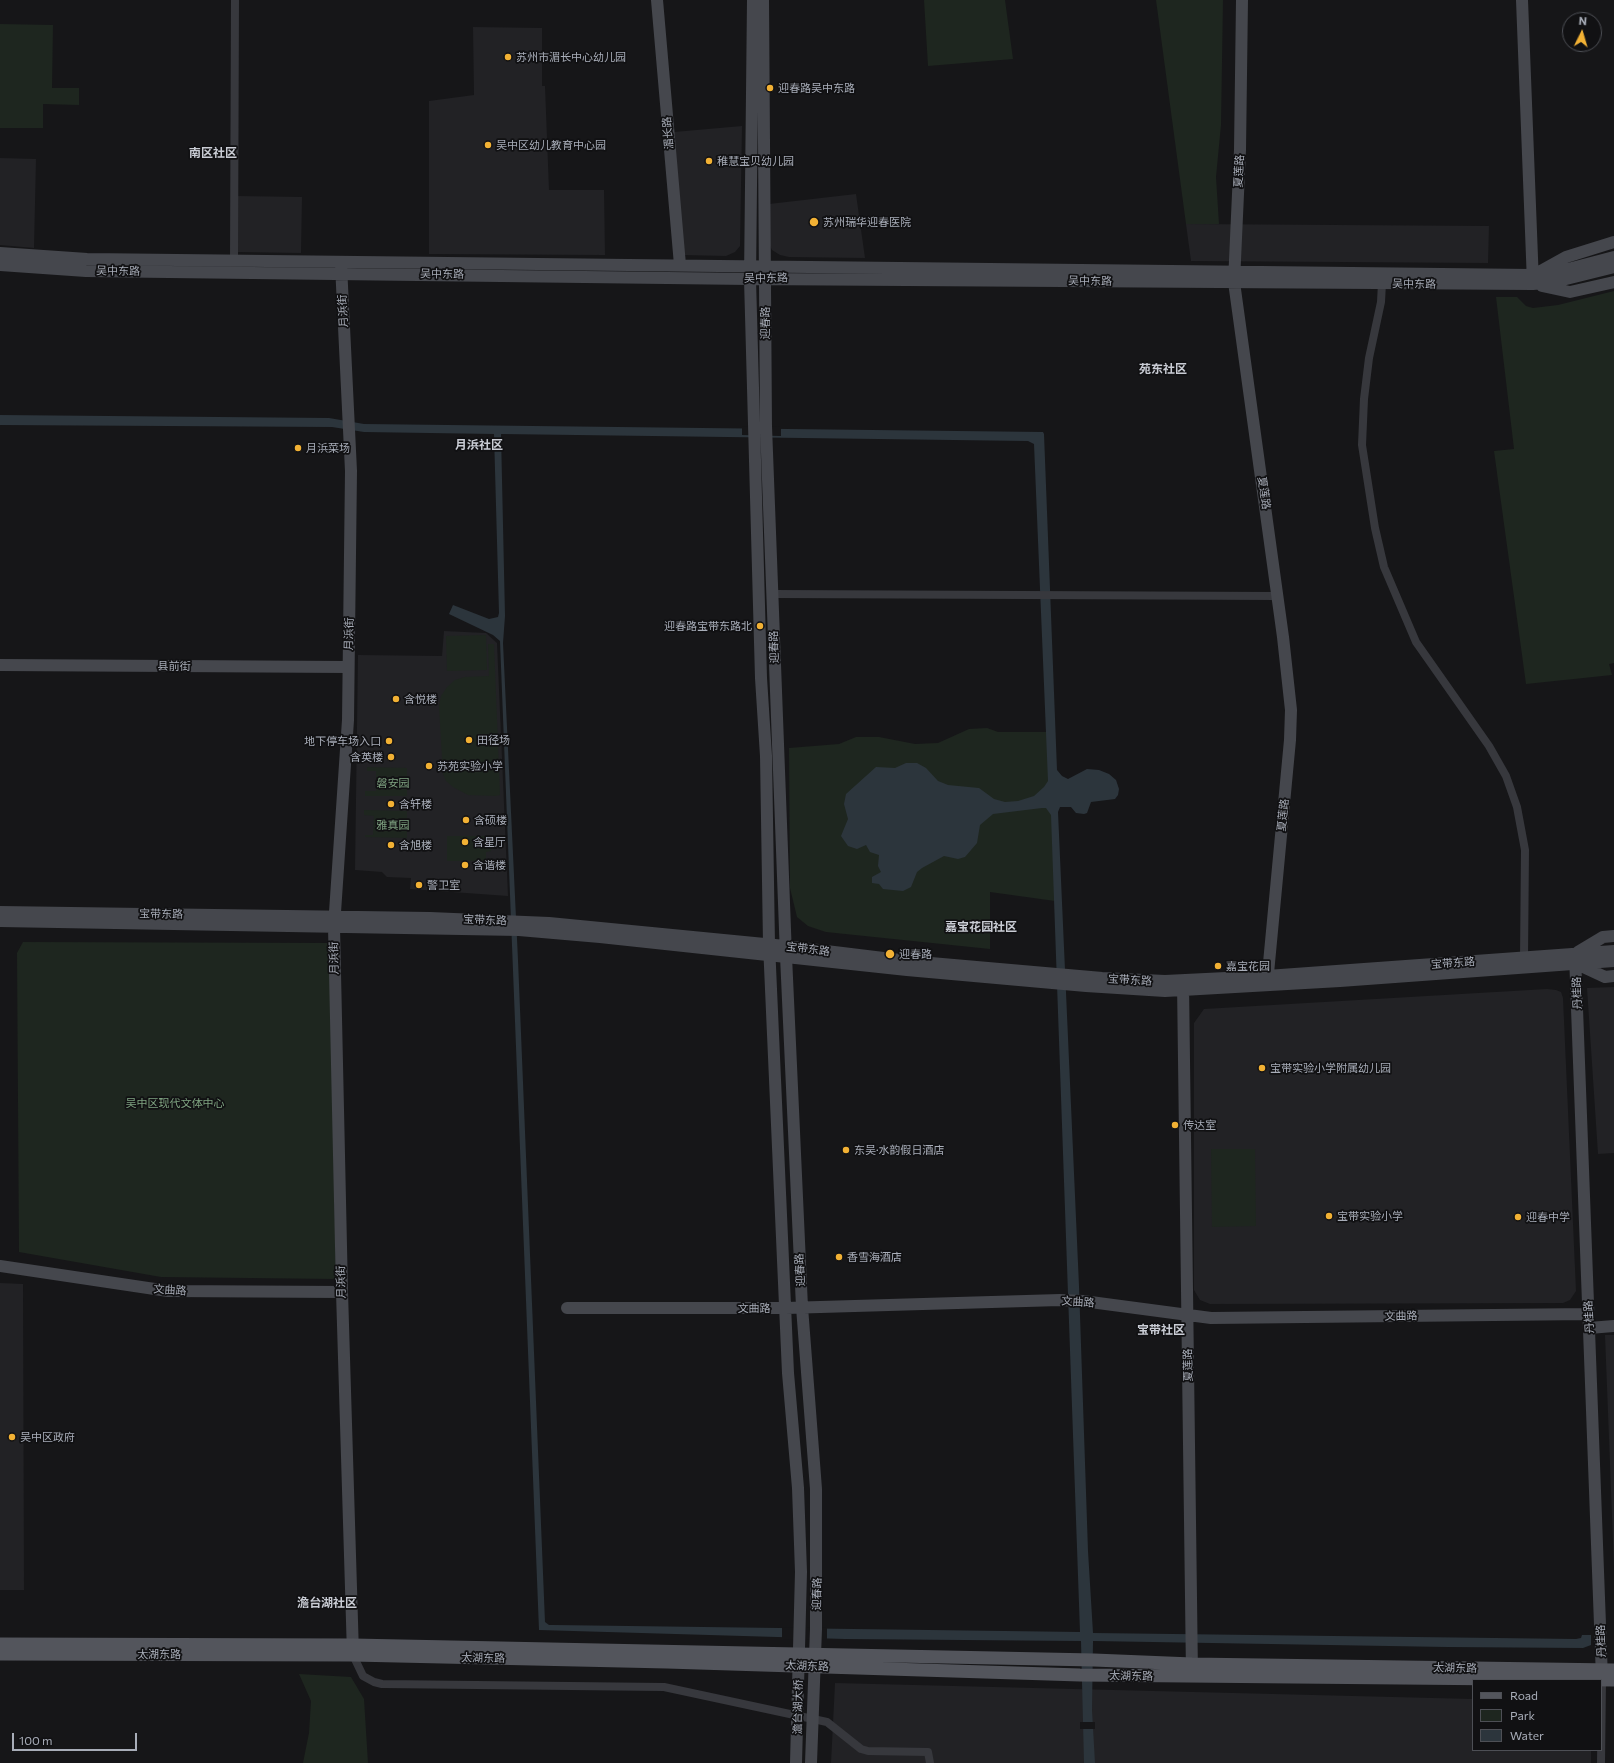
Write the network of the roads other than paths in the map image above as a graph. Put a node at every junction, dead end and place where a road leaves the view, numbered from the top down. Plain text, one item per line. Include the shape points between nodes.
1 (235, 0) edge
2 (657, 0) edge
3 (753, 0) edge
4 (763, 0) edge
5 (1242, 0) edge
6 (1522, 0) edge
7 (1614, 242) edge
8 (0, 253) edge
9 (1614, 257) edge
10 (234, 260) junction
11 (0, 265) edge
12 (680, 265) junction
13 (341, 267) junction
14 (1614, 267) edge
15 (750, 272) junction
16 (765, 272) junction
17 (1234, 278) junction
18 (1532, 280) junction
19 (1614, 282) edge
20 (1382, 283) junction
21 (760, 431) junction
22 (772, 594) junction
23 (1278, 596) junction
24 (0, 665) edge
25 (348, 667) junction
26 (0, 912) edge
27 (0, 921) edge
28 (334, 922) junction
29 (1614, 936) edge
30 (769, 949) junction
31 (785, 951) junction
32 (1614, 952) edge
33 (1524, 958) junction
34 (1575, 959) junction
35 (1614, 961) edge
36 (1614, 976) edge
37 (1267, 981) junction
38 (1183, 986) junction
39 (0, 1266) edge
40 (342, 1292) junction
41 (802, 1307) junction
42 (567, 1308) dead end
43 (786, 1308) junction
44 (1588, 1314) junction
45 (1188, 1316) junction
46 (1614, 1326) edge
47 (1589, 1328) junction
48 (800, 1628) joint
49 (816, 1629) joint
50 (0, 1644) edge
51 (353, 1650) junction
52 (0, 1654) edge
53 (1192, 1670) junction
54 (1608, 1675) edge
55 (1602, 1750) edge
56 (1602, 1751) edge
57 (796, 1763) edge
58 (811, 1763) edge
59 (930, 1763) edge
60 (1601, 1763) edge

1 - 10 street
2 - 12 main road, 湄长路
3 - 15 main road, 迎春路
4 - 16 main road, 迎春路
5 - 17 main road, 夏莲路 via 1240,150
6 - 18 main road
7 - 18 main road via 1566,257
8 - 10 main road, 吴中东路 via 86,259
9 - 18 main road
10 - 13 main road, 吴中东路
11 - 13 main road, 吴中东路 via 86,271
12 - 13 main road, 吴中东路
12 - 15 main road, 吴中东路
13 - 15 main road, 吴中东路
13 - 25 main road, 月浜街 via 351,470
14 - 18 main road via 1554,282
15 - 16 main road, 吴中东路
15 - 21 main road, 迎春路
16 - 17 main road, 吴中东路
16 - 21 main road, 迎春路
17 - 18 main road, 吴中东路
17 - 20 main road, 吴中东路
17 - 23 main road, 夏莲路
18 - 19 main road via 1570,292
18 - 20 main road, 吴中东路
20 - 33 street via 1381,302 1369,358 1362,445 1375,528 1384,567 1416,642 1489,746 1506,776 1517,807 1525,850
21 - 22 main road, 迎春路
21 - 30 main road, 迎春路 via 761,678 766,756
22 - 23 street
22 - 31 main road, 迎春路
23 - 37 main road, 夏莲路 via 1289,688 1290,728
24 - 25 main road, 县前街
25 - 28 main road, 月浜街 via 348,720
26 - 28 main road, 宝带东路
27 - 28 main road, 宝带东路
28 - 30 main road, 宝带东路 via 512,925 600,937
28 - 40 main road, 月浜街
29 - 34 main road via 1603,937
30 - 31 main road, 宝带东路
30 - 43 main road, 迎春路
31 - 38 main road, 宝带东路 via 907,970
31 - 41 main road, 迎春路
32 - 34 main road, 宝带东路
33 - 34 main road, 宝带东路
33 - 37 main road, 宝带东路
34 - 35 main road, 宝带东路
34 - 36 main road via 1605,977
34 - 37 main road, 宝带东路
34 - 44 main road, 丹桂路
37 - 38 main road, 宝带东路
38 - 45 main road, 夏莲路
39 - 40 main road, 文曲路 via 168,1291
40 - 51 main road, 月浜街
41 - 43 main road, 文曲路
41 - 45 main road, 文曲路 via 1065,1300
41 - 49 main road, 迎春路 via 816,1489
42 - 43 main road, 文曲路
43 - 48 main road, 迎春路 via 799,1526
44 - 45 main road, 文曲路 via 1211,1318
44 - 47 main road, 丹桂路
45 - 53 main road, 夏莲路
46 - 47 main road
47 - 54 main road, 丹桂路
48 - 57 main road, 澹台湖大桥
49 - 58 main road, 澹台湖大桥
50 - 51 main road, 太湖东路
51 - 52 main road, 太湖东路
51 - 53 main road, 太湖东路 via 1080,1675
51 - 53 main road, 太湖东路 via 1094,1660
51 - 59 street via 363,1676 382,1684 664,1687 827,1722 861,1749 928,1752
53 - 54 main road, 太湖东路
54 - 55 street
56 - 60 street

